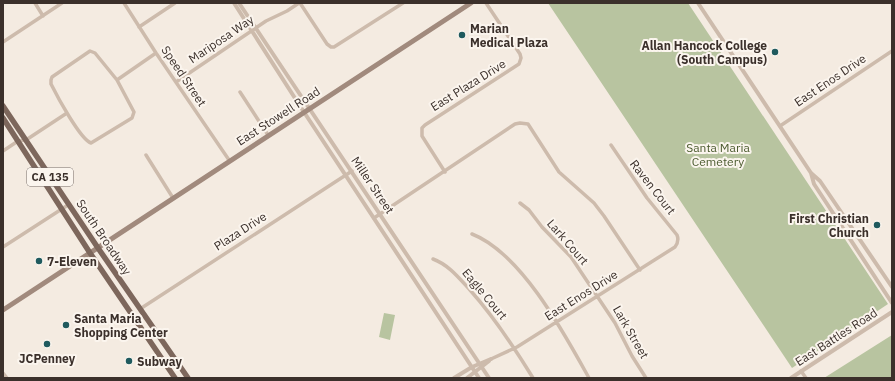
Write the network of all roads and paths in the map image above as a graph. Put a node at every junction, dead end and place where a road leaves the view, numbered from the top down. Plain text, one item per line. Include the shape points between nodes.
1 (35, 3) edge
2 (62, 3) edge
3 (124, 3) edge
4 (176, 3) edge
5 (234, 3) edge
6 (239, 3) edge
7 (300, 3) edge
8 (403, 3) edge
9 (471, 3) edge
10 (486, 3) edge
11 (698, 3) edge
12 (43, 16) junction
13 (139, 27) junction
14 (254, 29) junction
15 (3, 42) edge
16 (892, 51) edge
17 (156, 53) junction
18 (117, 80) junction
19 (176, 82) junction
20 (240, 92) dead end
21 (3, 106) edge
22 (306, 110) junction
23 (66, 113) junction
24 (3, 118) edge
25 (780, 126) junction
26 (268, 135) junction
27 (26, 140) junction
28 (18, 141) junction
29 (611, 145) dead end
30 (3, 151) edge
31 (146, 155) dead end
32 (229, 160) junction
33 (352, 170) junction
34 (445, 172) junction
35 (811, 173) junction
36 (346, 174) junction
37 (173, 198) junction
38 (520, 203) dead end
39 (68, 205) junction
40 (62, 209) junction
41 (381, 214) junction
42 (374, 218) junction
43 (472, 234) dead end
44 (678, 242) joint
45 (3, 247) edge
46 (98, 248) junction
47 (90, 253) junction
48 (433, 259) dead end
49 (640, 270) junction
50 (892, 287) edge
51 (598, 296) junction
52 (892, 303) edge
53 (140, 309) junction
54 (3, 310) edge
55 (892, 312) edge
56 (557, 322) junction
57 (514, 349) junction
58 (491, 359) joint
59 (481, 365) junction
60 (472, 366) junction
61 (801, 371) junction
62 (476, 372) junction
63 (3, 373) edge
64 (7, 378) edge
65 (174, 378) edge
66 (188, 378) edge
67 (454, 378) edge
68 (467, 378) edge
69 (479, 378) edge
70 (489, 378) edge
71 (533, 378) edge
72 (589, 378) edge
73 (646, 378) edge
74 (791, 378) edge
75 (806, 378) edge

1 - 12 street
2 - 12 street
3 - 13 street, Speed Street
4 - 13 street
5 - 14 street, Miller Street
6 - 14 street, Miller Street
7 - 8 street via 331,47
7 - 14 street, Mariposa Way
9 - 22 main road, East Stowell Road
10 - 34 street, East Plaza Drive via 520,56 521,62 422,128 422,136
11 - 25 street
12 - 15 street
13 - 17 street, Speed Street
14 - 19 street, Mariposa Way
14 - 22 street, Miller Street
16 - 25 street, East Enos Drive
17 - 18 street
17 - 19 street, Speed Street
18 - 23 street via 95,53 90,51 85,54 51,80
18 - 23 street via 133,109 132,118 91,143
19 - 32 street, Speed Street
20 - 26 street
21 - 27 main road, South Broadway / CA 135
22 - 26 main road, East Stowell Road
22 - 33 street, Miller Street
22 - 36 street, Miller Street
23 - 27 street
24 - 28 main road, South Broadway / CA 135
25 - 35 street
26 - 32 main road, East Stowell Road
27 - 28 street
27 - 39 main road, South Broadway / CA 135
28 - 30 street
28 - 40 main road, South Broadway / CA 135
29 - 44 street, Raven Court via 647,198 677,235
31 - 37 street
32 - 37 main road, East Stowell Road
33 - 36 street, Plaza Drive
33 - 41 street, Miller Street
34 - 41 street
34 - 49 street via 515,124 528,124 559,172 594,203
35 - 50 street via 820,180
35 - 52 street via 814,184
36 - 42 street, Miller Street
36 - 53 street, Plaza Drive
37 - 46 main road, East Stowell Road
38 - 51 street, Lark Court via 571,257
39 - 40 street
39 - 46 main road, South Broadway / CA 135
40 - 45 street
40 - 47 main road, South Broadway / CA 135
41 - 42 street
41 - 59 street, Miller Street
42 - 60 street, Miller Street
43 - 56 street via 485,240 513,264 530,283
44 - 49 street, East Enos Drive via 675,248
46 - 47 main road, East Stowell Road
46 - 53 main road, South Broadway / CA 135
47 - 54 main road, East Stowell Road
47 - 65 main road, South Broadway / CA 135
48 - 57 street, Eagle Court via 441,262 458,276 483,305
49 - 51 street, East Enos Drive
51 - 56 street, East Enos Drive
51 - 73 street, Lark Street
53 - 66 main road, South Broadway / CA 135
55 - 61 street, East Battles Road
56 - 57 street, East Enos Drive
56 - 72 street
57 - 58 street, East Enos Drive
57 - 71 street, Eagle Court
58 - 59 street, East Enos Drive
59 - 60 street, East Enos Drive
59 - 62 street, East Enos Drive
59 - 70 street, Miller Street
60 - 62 street, Miller Street
60 - 67 street, East Enos Drive
61 - 74 street, East Battles Road
61 - 75 street
62 - 68 street, East Enos Drive
62 - 69 street, Miller Street
63 - 64 street

